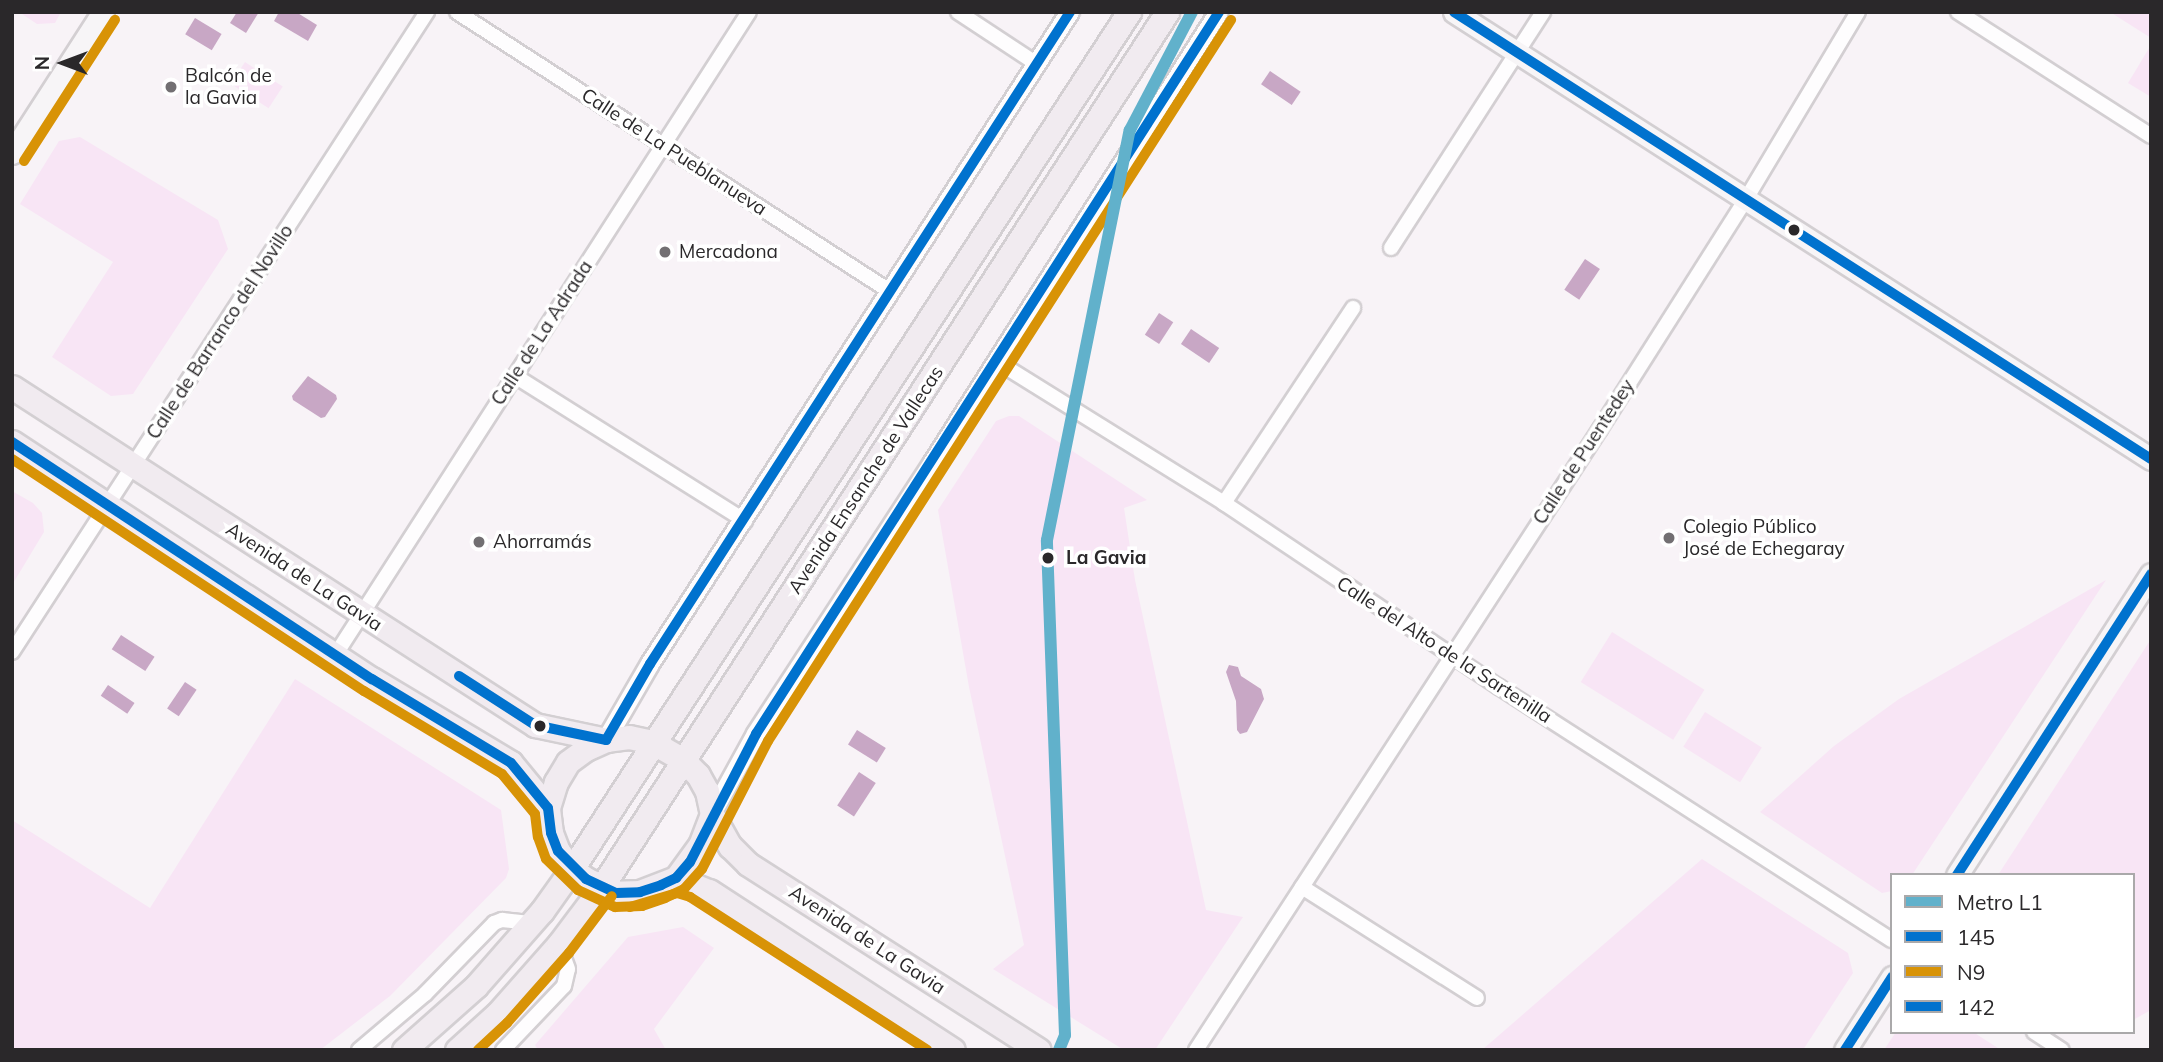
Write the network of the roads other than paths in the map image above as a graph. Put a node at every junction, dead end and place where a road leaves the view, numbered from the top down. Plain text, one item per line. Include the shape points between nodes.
1 (103, 12) edge
2 (427, 12) edge
3 (457, 12) edge
4 (749, 12) edge
5 (958, 12) edge
6 (1070, 12) edge
7 (1129, 12) edge
8 (1167, 12) edge
9 (1219, 12) edge
10 (1454, 12) edge
11 (1544, 12) edge
12 (1858, 12) edge
13 (1958, 12) edge
14 (1517, 53) junction
15 (1037, 64) junction
16 (2151, 136) edge
17 (663, 145) junction
18 (12, 153) edge
19 (1746, 199) junction
20 (1391, 248) dead end
21 (891, 292) junction
22 (1353, 308) dead end
23 (996, 361) junction
24 (515, 376) junction
25 (12, 387) edge
26 (12, 442) edge
27 (2151, 459) edge
28 (132, 467) junction
29 (1224, 503) junction
30 (107, 505) junction
31 (745, 521) junction
32 (2151, 574) edge
33 (360, 614) junction
34 (12, 652) edge
35 (336, 654) junction
36 (1452, 654) junction
37 (606, 740) junction
38 (652, 741) junction
39 (683, 760) junction
40 (548, 808) junction
41 (712, 814) junction
42 (572, 869) junction
43 (1959, 873) edge
44 (676, 877) junction
45 (1302, 887) junction
46 (601, 888) junction
47 (531, 923) junction
48 (1890, 939) edge
49 (559, 944) junction
50 (1890, 980) edge
51 (1477, 998) dead end
52 (2037, 1034) edge
53 (359, 1050) edge
54 (404, 1050) edge
55 (457, 1050) edge
56 (503, 1050) edge
57 (953, 1050) edge
58 (1039, 1050) edge
59 (1196, 1050) edge
60 (1844, 1050) edge
61 (2062, 1050) edge

1 - 18 main road
2 - 28 street, Calle de Barranco del Novillo
3 - 17 street, Calle de La Pueblanueva
4 - 17 street, Calle de La Adrada
5 - 15 street
6 - 15 street
7 - 38 main road, Avenida Ensanche de Vallecas
8 - 39 main road, Avenida Ensanche de Vallecas
9 - 23 street
10 - 14 main road
11 - 14 street
12 - 19 street, Calle de Puentedey
13 - 16 street
14 - 19 main road
14 - 20 street
15 - 21 street
17 - 21 street, Calle de La Pueblanueva
17 - 24 street, Calle de La Adrada
19 - 27 main road
19 - 36 street, Calle de Puentedey
21 - 31 street
22 - 29 street
23 - 29 street, Calle del Alto de la Sartenilla
23 - 41 street via 756,734
24 - 31 street
24 - 33 street, Calle de La Adrada
25 - 28 main road, Avenida de La Gavia
26 - 30 main road
28 - 30 street, Calle de Barranco del Novillo
28 - 33 main road, Avenida de La Gavia
29 - 36 street, Calle del Alto de la Sartenilla
30 - 34 street, Calle de Barranco del Novillo
30 - 35 main road
31 - 37 street via 650,664
32 - 43 main road
33 - 35 street, Calle de La Adrada
33 - 37 main road, Avenida de La Gavia via 535,725
35 - 40 main road via 511,763
36 - 45 street, Calle de Puentedey
36 - 48 street, Calle del Alto de la Sartenilla
37 - 38 main road, Avenida de La Gavia
37 - 40 main road, Avenida de La Gavia via 568,762
38 - 39 main road, Avenida de La Gavia
38 - 42 main road, Avenida Ensanche de Vallecas
39 - 41 main road, Avenida de La Gavia via 707,791
39 - 46 main road, Avenida Ensanche de Vallecas
40 - 42 main road via 558,851
41 - 44 main road via 700,845
41 - 58 main road, Avenida de La Gavia via 730,846 748,864
42 - 46 main road
42 - 47 main road, Avenida Ensanche de Vallecas
44 - 46 main road via 640,892 616,894
44 - 57 main road via 709,891
45 - 51 street
45 - 59 street, Calle de Puentedey
46 - 49 main road, Avenida Ensanche de Vallecas
47 - 53 street via 494,923 425,994
47 - 54 main road, Avenida Ensanche de Vallecas via 476,986
49 - 55 main road, Avenida Ensanche de Vallecas via 497,1014
49 - 56 street via 568,969 564,986
50 - 60 main road
52 - 61 street

